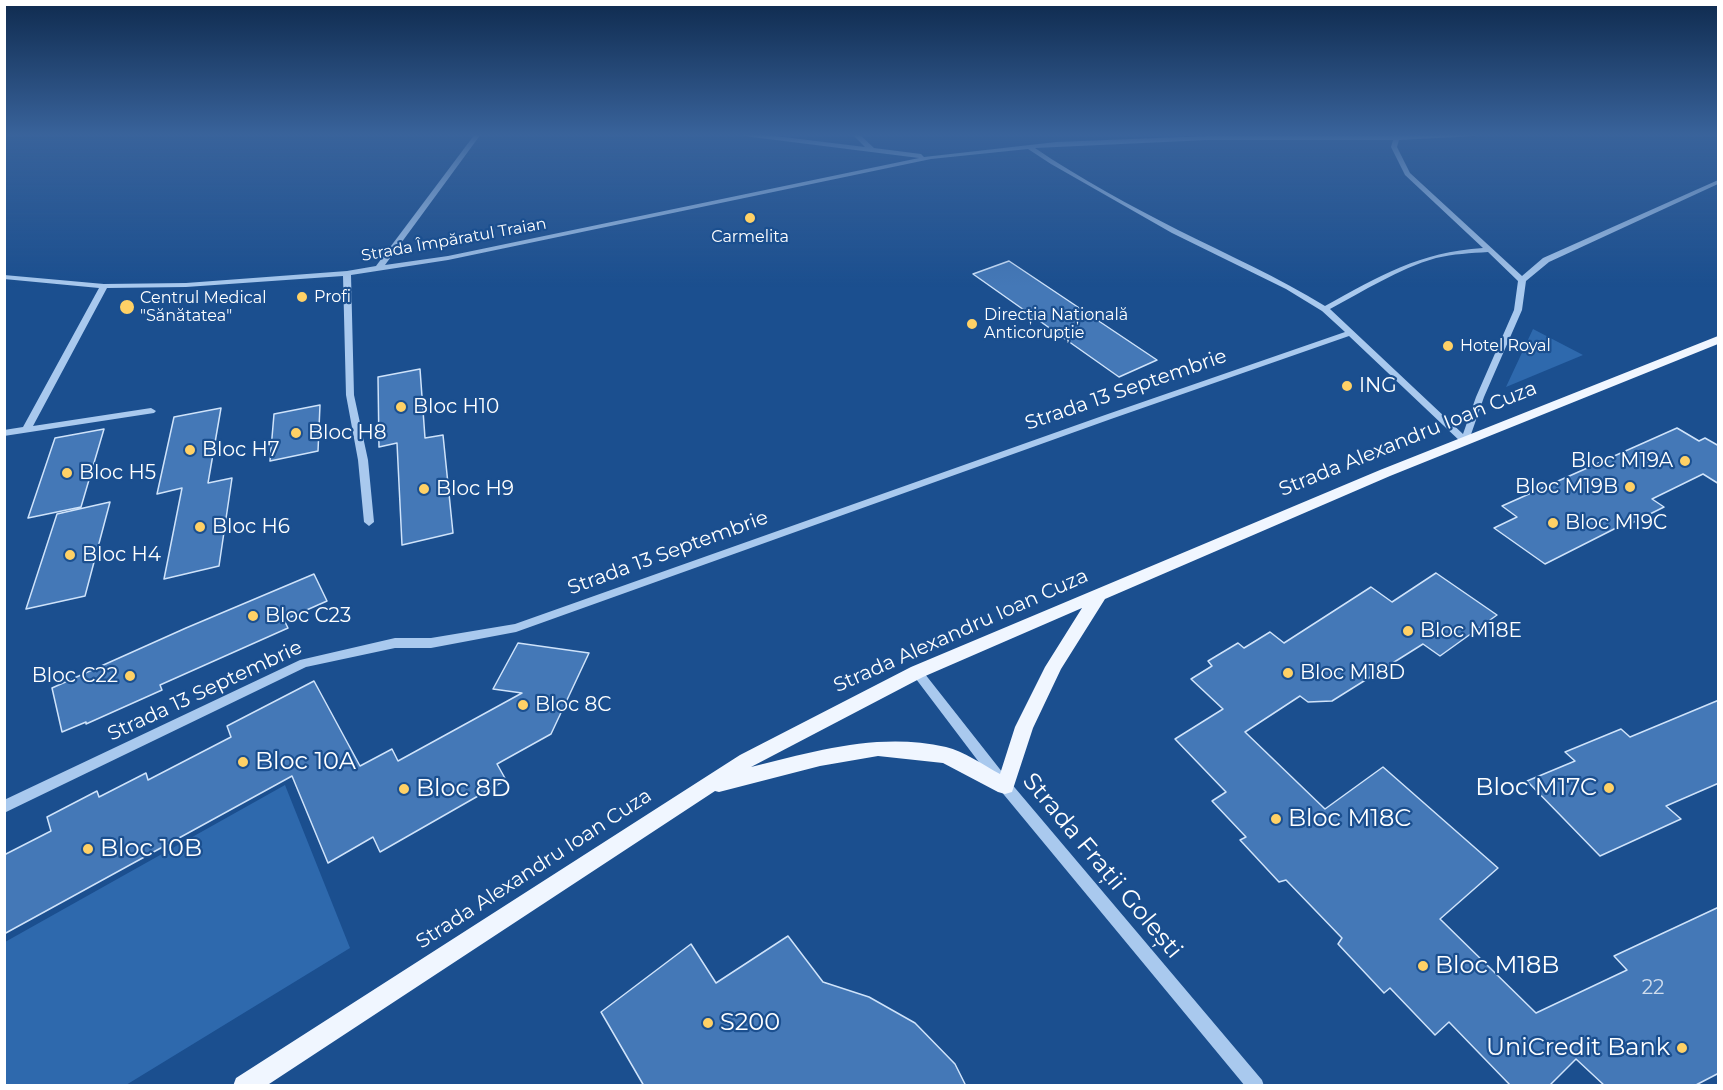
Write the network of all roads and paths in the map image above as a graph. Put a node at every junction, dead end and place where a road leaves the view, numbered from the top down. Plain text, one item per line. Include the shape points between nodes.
1 (440, 185) edge
2 (801, 185) edge
3 (1092, 185) edge
4 (1419, 185) edge
5 (1713, 185) edge
6 (1489, 250) junction
7 (378, 269) junction
8 (346, 273) junction
9 (4, 277) edge
10 (1522, 280) junction
11 (104, 286) junction
12 (1325, 309) junction
13 (1351, 333) junction
14 (1719, 340) edge
15 (151, 411) dead end
16 (27, 428) junction
17 (4, 433) edge
18 (1465, 441) junction
19 (369, 522) dead end
20 (1098, 597) junction
21 (917, 672) junction
22 (1005, 786) junction
23 (705, 788) junction
24 (4, 807) edge
25 (244, 1086) edge
26 (1256, 1086) edge

1 - 7 street
2 - 7 street, Strada Împăratul Traian
3 - 12 street
4 - 6 street
5 - 10 street via 1546,260
6 - 10 street
6 - 12 street via 1433,257 1376,281
7 - 8 street, Strada Împăratul Traian
8 - 11 street, Strada Împăratul Traian via 186,285
8 - 19 street via 350,395 363,460
9 - 11 street, Strada Împăratul Traian
10 - 18 street via 1518,310
11 - 16 street
12 - 13 street
13 - 18 street
13 - 24 street, Strada 13 Septembrie via 516,628 431,643 395,643 304,663
14 - 18 main road, Strada Alexandru Ioan Cuza
15 - 16 street
16 - 17 street
18 - 20 main road, Strada Alexandru Ioan Cuza
20 - 21 main road, Strada Alexandru Ioan Cuza
20 - 22 main road via 1053,668 1024,727
21 - 22 street, Strada Frații Golești
21 - 23 main road, Strada Alexandru Ioan Cuza via 800,731
22 - 23 main road via 946,755 878,748 820,758
22 - 26 street, Strada Frații Golești
23 - 25 main road, Strada Alexandru Ioan Cuza

